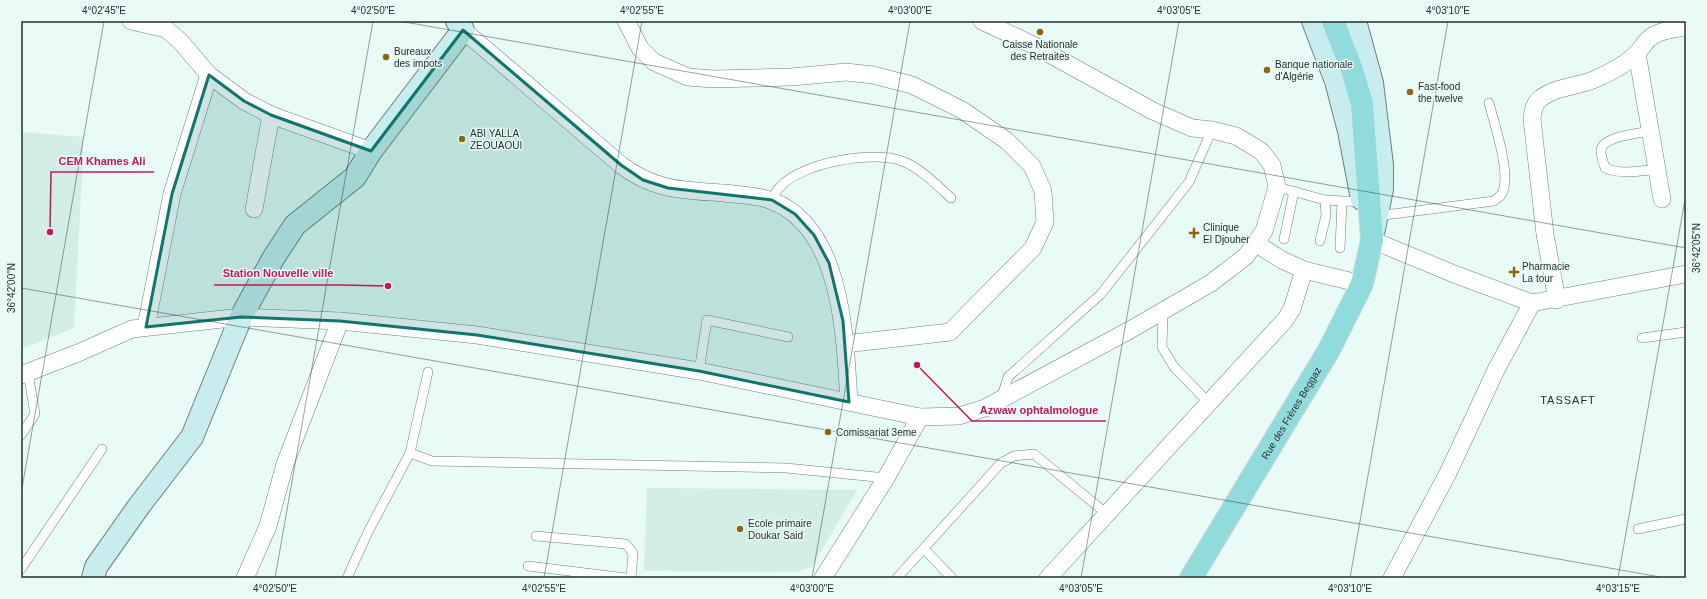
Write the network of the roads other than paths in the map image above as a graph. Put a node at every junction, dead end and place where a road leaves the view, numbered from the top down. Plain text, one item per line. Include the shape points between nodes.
1 (131, 21) edge
2 (626, 21) edge
3 (982, 21) edge
4 (1355, 21) edge
5 (1318, 23) edge
6 (460, 26) edge
7 (1686, 27) edge
8 (1637, 53) junction
9 (209, 75) junction
10 (1488, 103) dead end
11 (271, 114) junction
12 (1212, 130) junction
13 (1652, 131) junction
14 (371, 151) junction
15 (1658, 169) junction
16 (1277, 187) junction
17 (1294, 191) junction
18 (950, 198) dead end
19 (1662, 199) dead end
20 (772, 200) junction
21 (1325, 200) junction
22 (1361, 207) junction
23 (254, 208) dead end
24 (1284, 239) dead end
25 (1372, 240) junction
26 (1320, 242) dead end
27 (1255, 243) junction
28 (1340, 248) dead end
29 (1304, 270) junction
30 (1686, 274) edge
31 (1362, 284) junction
32 (1557, 300) junction
33 (1532, 303) junction
34 (1163, 311) junction
35 (241, 317) junction
36 (340, 321) junction
37 (146, 327) junction
38 (1686, 332) edge
39 (788, 337) dead end
40 (1642, 338) dead end
41 (845, 344) junction
42 (698, 371) junction
43 (428, 372) dead end
44 (24, 374) edge
45 (1001, 400) junction
46 (849, 402) junction
47 (1209, 403) junction
48 (920, 417) junction
49 (21, 435) edge
50 (102, 449) dead end
51 (410, 453) junction
52 (886, 478) junction
53 (1107, 514) junction
54 (1686, 520) edge
55 (1638, 529) dead end
56 (536, 536) dead end
57 (924, 549) junction
58 (528, 566) dead end
59 (21, 569) edge
60 (1197, 574) edge
61 (93, 578) edge
62 (245, 578) edge
63 (347, 578) edge
64 (626, 578) edge
65 (631, 578) edge
66 (822, 578) edge
67 (897, 578) edge
68 (952, 578) edge
69 (1048, 578) edge
70 (1392, 578) edge

1 - 9 street via 166,29 180,41
2 - 41 street via 640,48 654,62 688,77 791,77 846,72 873,75 912,85 962,110 1007,141 1032,166 1042,191 1045,222 1033,248 950,332
3 - 12 street via 1033,45 1153,111 1192,128
4 - 22 street via 1372,83 1382,165 1382,189
5 - 22 street via 1349,131
5 - 25 main road, Rue des Frères Beggaz via 1352,70 1362,104
6 - 14 street
6 - 20 street via 621,165 643,180 668,188
7 - 8 street via 1660,32 1644,42
8 - 13 street
8 - 32 street via 1592,81 1556,90 1534,105 1532,119 1544,226
9 - 11 street via 244,101
9 - 37 street via 172,194
10 - 22 lane via 1505,170 1505,183 1501,194 1494,201
11 - 14 street
11 - 23 street
12 - 16 street via 1236,136 1261,151 1272,165
12 - 45 lane via 1189,182 1101,294 1008,377
13 - 15 street
13 - 15 lane via 1611,139 1601,150 1605,168 1613,171
14 - 35 street via 355,177 295,225
15 - 19 street
16 - 17 lane
16 - 27 street via 1264,231
17 - 21 lane
17 - 24 lane
18 - 20 lane via 930,179 903,161 879,156 825,164 795,175 779,187
20 - 41 street via 795,214 809,229 829,263 843,322
21 - 22 lane
21 - 26 lane via 1326,215
22 - 25 street
22 - 28 lane
25 - 31 main road, Rue des Frères Beggaz
25 - 33 street
27 - 29 street
27 - 34 street via 1246,256 1211,283
29 - 31 street
29 - 47 street via 1292,309 1285,320
30 - 32 street
31 - 60 main road, Rue des Frères Beggaz via 1329,350
32 - 33 street
33 - 70 street via 1496,370 1448,473
34 - 45 street
34 - 47 lane via 1162,347 1174,367
35 - 36 street
35 - 37 street
35 - 61 street via 192,437 96,567
36 - 42 street via 477,335
36 - 62 street via 285,464 268,526
37 - 44 street via 132,328
38 - 40 lane
39 - 42 lane via 707,320
41 - 46 street
42 - 46 street
43 - 51 lane
44 - 49 lane via 35,414
45 - 48 street via 986,408 959,416
46 - 48 street
47 - 53 street
48 - 52 street
50 - 59 lane
51 - 52 lane via 432,461 786,468
51 - 63 lane
52 - 66 street
53 - 57 lane via 1034,454 1014,456 1001,464
53 - 69 street
54 - 55 lane
56 - 65 lane via 626,544 633,552
57 - 67 lane
57 - 68 lane
58 - 64 lane

